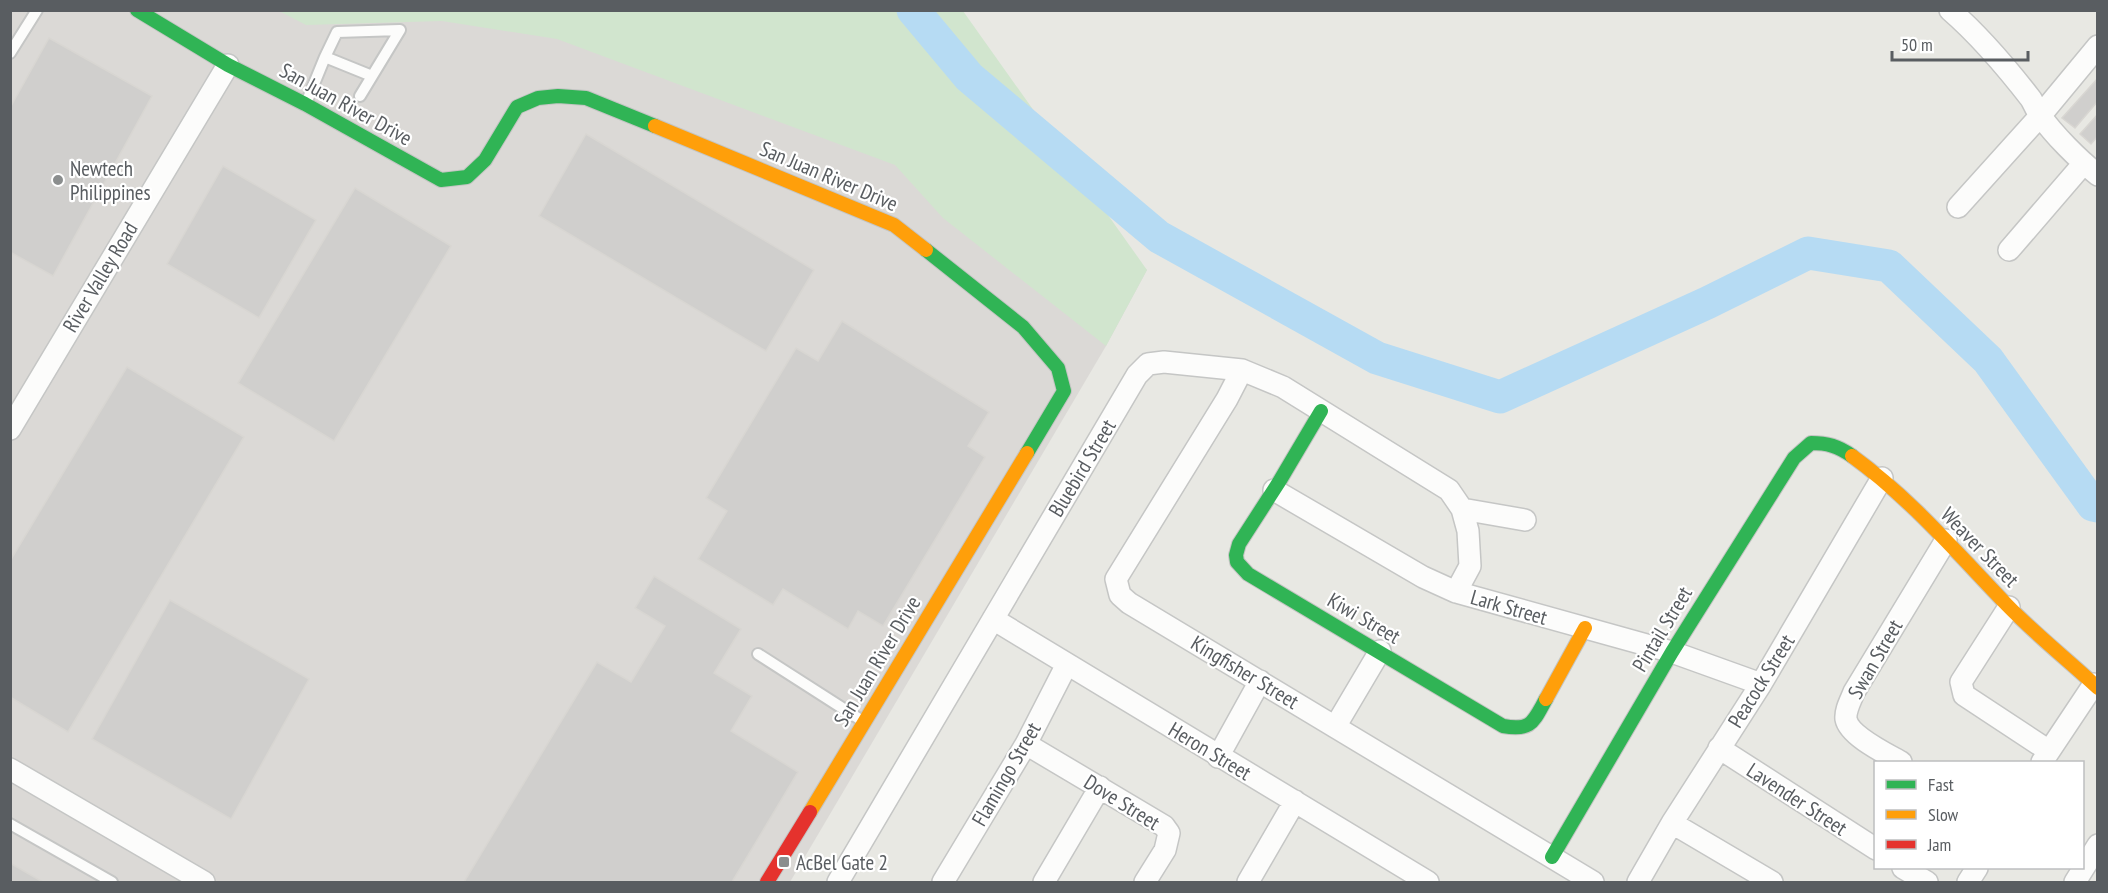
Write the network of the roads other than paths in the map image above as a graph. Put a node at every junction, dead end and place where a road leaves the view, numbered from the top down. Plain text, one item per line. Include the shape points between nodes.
1 (37, 10) edge
2 (137, 10) edge
3 (1950, 10) edge
4 (2097, 46) edge
5 (10, 52) edge
6 (325, 57) junction
7 (228, 65) junction
8 (372, 76) junction
9 (360, 96) dead end
10 (305, 104) junction
11 (2040, 116) junction
12 (2091, 169) edge
13 (1958, 207) dead end
14 (2009, 250) dead end
15 (1242, 370) junction
16 (1321, 411) junction
17 (10, 429) edge
18 (1826, 443) joint
19 (1882, 478) junction
20 (1274, 490) junction
21 (1462, 509) junction
22 (1525, 520) dead end
23 (1946, 540) junction
24 (1455, 592) junction
25 (2009, 607) junction
26 (993, 619) junction
27 (1585, 628) junction
28 (1380, 651) junction
29 (1672, 652) junction
30 (758, 654) dead end
31 (1067, 664) junction
32 (1260, 681) junction
33 (1761, 684) junction
34 (2096, 686) edge
35 (864, 722) junction
36 (1335, 727) junction
37 (1026, 744) junction
38 (1719, 748) junction
39 (1218, 757) junction
40 (2045, 757) edge
41 (1899, 761) edge
42 (10, 769) edge
43 (1100, 787) junction
44 (1295, 801) junction
45 (1672, 823) junction
46 (10, 824) edge
47 (2097, 845) edge
48 (1874, 848) edge
49 (1552, 857) junction
50 (2084, 867) edge
51 (1906, 869) edge
52 (1976, 869) edge
53 (2083, 869) edge
54 (112, 882) edge
55 (204, 882) edge
56 (767, 882) edge
57 (838, 882) edge
58 (943, 882) edge
59 (1044, 882) edge
60 (1145, 882) edge
61 (1248, 882) edge
62 (1428, 882) edge
63 (1593, 882) edge
64 (1638, 882) edge
65 (1772, 882) edge
66 (1927, 882) edge
67 (1968, 882) edge
68 (2075, 882) edge

1 - 5 lane
2 - 7 street, San Juan River Drive
3 - 11 street via 2013,78
4 - 11 street
6 - 8 lane
6 - 8 lane via 337,32 400,30
6 - 10 lane
7 - 10 street, San Juan River Drive
7 - 17 street, River Valley Road
8 - 9 lane
10 - 35 street, San Juan River Drive via 441,180 467,177 485,160 517,107 538,98 586,98 894,225 1023,327 1058,368 1064,391
11 - 12 street
11 - 13 street
12 - 14 street
15 - 16 street, Bluebird Street via 1283,387
15 - 26 street, Bluebird Street via 1164,362 1148,364 1137,375
15 - 32 street, Kingfisher Street via 1116,579 1120,595 1129,603
16 - 20 street, Kiwi Street
16 - 21 street, Bluebird Street via 1449,490
18 - 19 street, Weaver Street via 1842,449
18 - 29 street, Pintail Street via 1810,443 1794,458
19 - 23 street, Weaver Street
19 - 33 street, Peacock Street
20 - 24 street, Lark Street
20 - 28 street, Kiwi Street via 1237,550 1239,567
21 - 22 street
21 - 24 street, Bluebird Street via 1470,566
23 - 25 street, Weaver Street
23 - 41 street, Swan Street via 1848,705 1846,718 1850,728
24 - 27 street, Lark Street
25 - 34 street, Weaver Street
25 - 40 street via 1961,682 1964,695
26 - 31 street, Heron Street
26 - 57 street, Bluebird Street
27 - 28 street, Kiwi Street via 1532,724 1520,729 1503,726
27 - 29 street, Lark Street
28 - 36 street
29 - 33 street, Lark Street
29 - 49 street, Pintail Street
30 - 35 lane
31 - 37 street, Flamingo Street
31 - 39 street, Heron Street
32 - 36 street, Kingfisher Street
32 - 39 street
33 - 38 street, Peacock Street
34 - 40 street
35 - 56 street, San Juan River Drive
36 - 49 street, Kingfisher Street
37 - 43 street, Dove Street
37 - 58 street, Flamingo Street
38 - 45 street, Peacock Street
38 - 48 street, Lavender Street
39 - 44 street, Heron Street
42 - 55 street
43 - 59 street
43 - 60 street, Dove Street via 1157,821 1169,833 1165,850
44 - 61 street
44 - 62 street, Heron Street
45 - 64 street, Peacock Street
45 - 65 street
46 - 54 lane
47 - 50 street
49 - 63 street, Kingfisher Street
51 - 66 street
52 - 67 street
53 - 68 street

